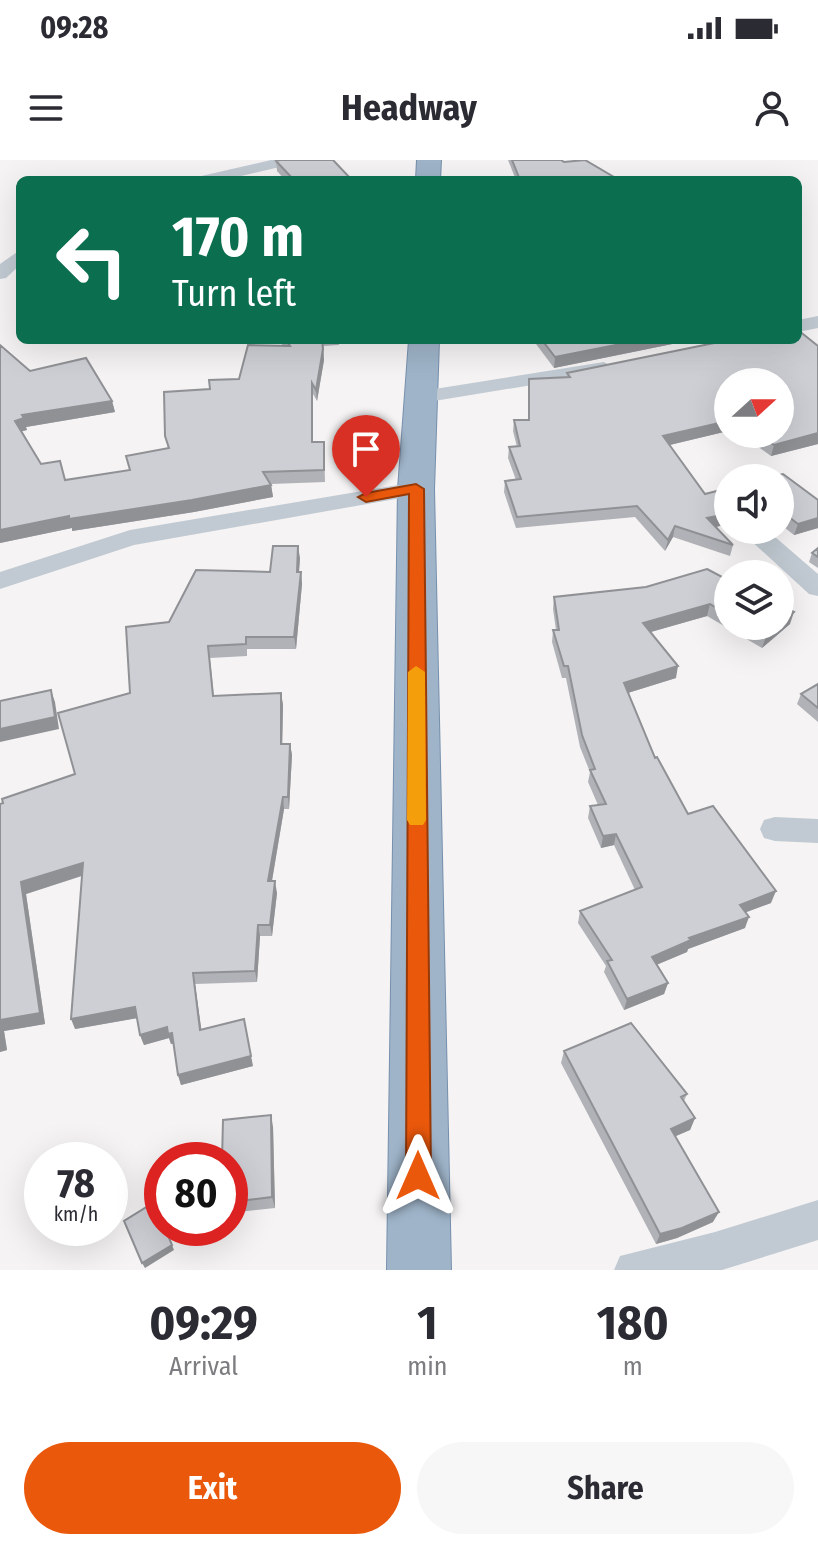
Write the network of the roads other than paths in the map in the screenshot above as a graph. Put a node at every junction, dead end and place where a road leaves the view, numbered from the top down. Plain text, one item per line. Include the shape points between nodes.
1 (292, 160) edge
2 (221, 176) edge
3 (16, 259) edge
4 (0, 274) edge
5 (424, 344) edge
6 (618, 365) edge
7 (422, 397) junction
8 (416, 489) junction
9 (768, 544) edge
10 (0, 581) edge
11 (818, 588) edge
12 (775, 829) dead end
13 (818, 831) edge
14 (818, 1220) edge
15 (419, 1270) edge
16 (634, 1270) edge

1 - 2 street
3 - 4 street
5 - 7 highway
6 - 7 street
7 - 8 highway
8 - 10 street via 130,538
8 - 15 highway
9 - 11 street
12 - 13 street
14 - 16 street

